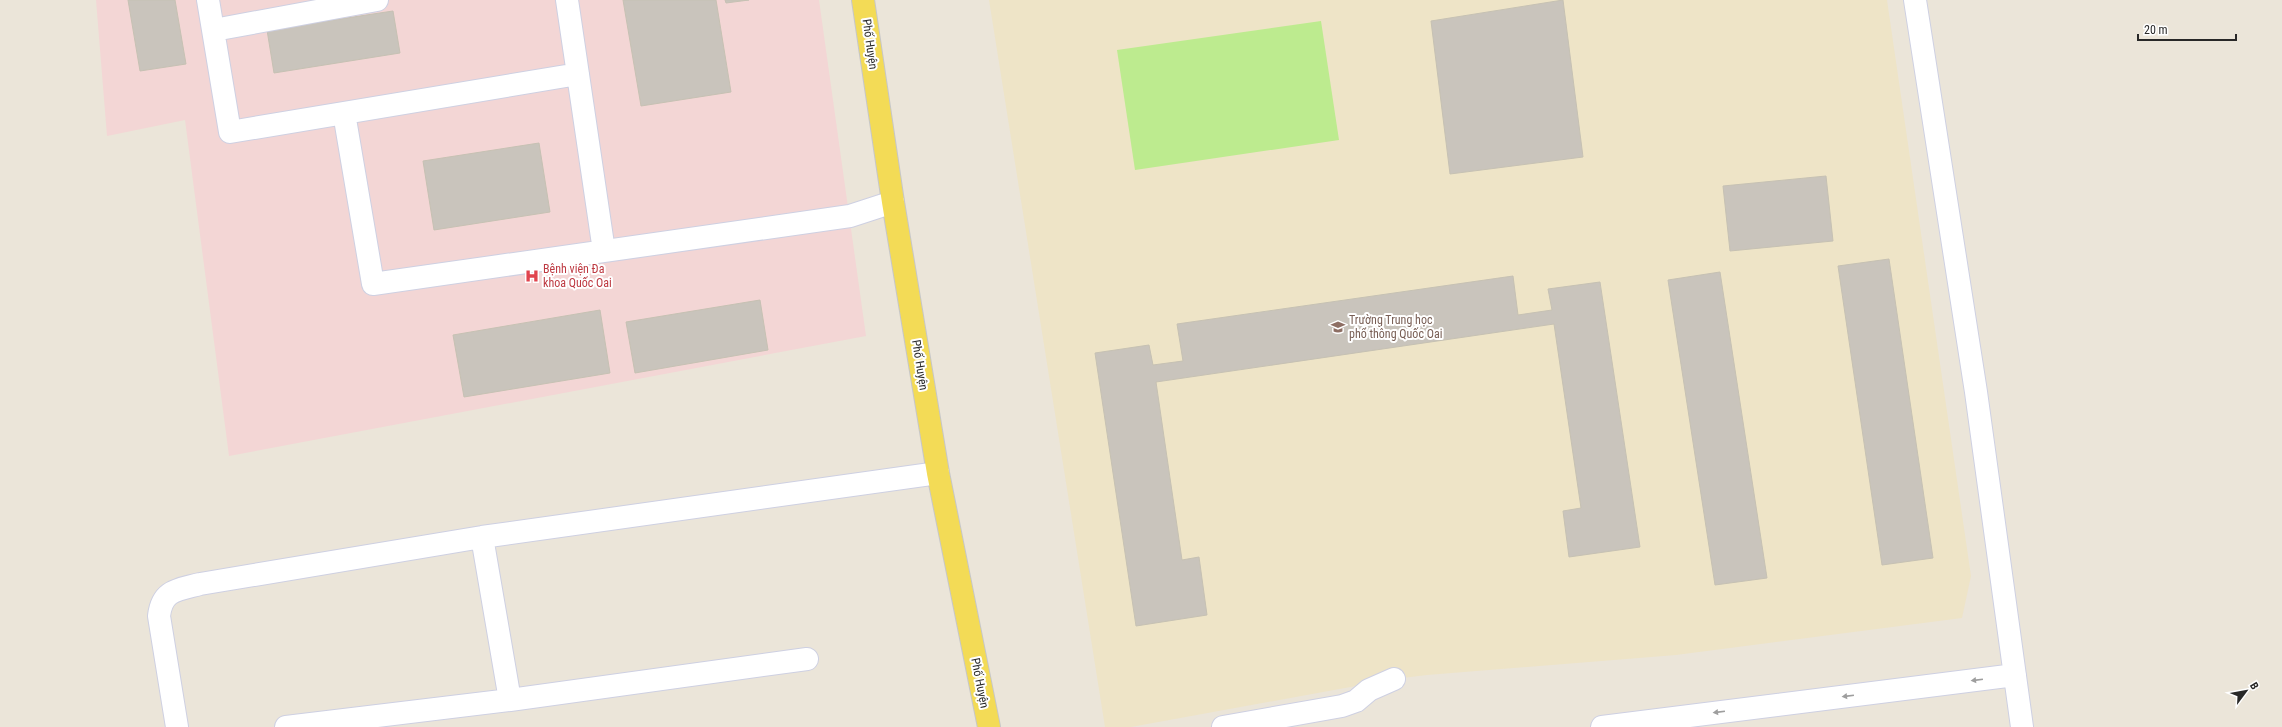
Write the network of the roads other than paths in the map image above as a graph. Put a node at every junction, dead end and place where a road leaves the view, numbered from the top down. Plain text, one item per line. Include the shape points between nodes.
1 (208, 0) edge
2 (377, 0) edge
3 (567, 0) edge
4 (863, 0) edge
5 (1915, 0) edge
6 (214, 30) junction
7 (578, 74) junction
8 (344, 113) junction
9 (893, 202) junction
10 (604, 251) junction
11 (938, 473) junction
12 (482, 537) junction
13 (807, 658) dead end
14 (2015, 675) junction
15 (1394, 679) dead end
16 (510, 700) junction
17 (177, 727) edge
18 (286, 727) edge
19 (988, 727) edge
20 (1223, 727) edge
21 (1602, 727) edge
22 (2022, 727) edge

1 - 6 street
2 - 6 street
3 - 7 street
4 - 9 main road, Phố Huyện
5 - 14 street via 1976,392
6 - 8 street via 230,132
7 - 8 street
7 - 10 street
8 - 10 street via 372,284
9 - 10 street via 850,216
9 - 11 main road, Phố Huyện
11 - 12 street
11 - 19 main road, Phố Huyện
12 - 16 street
12 - 17 street via 200,584 170,594 161,603 159,616
13 - 16 street
14 -> 21 street
14 - 22 street
15 - 20 street via 1369,690 1356,701 1342,706
16 - 18 street

